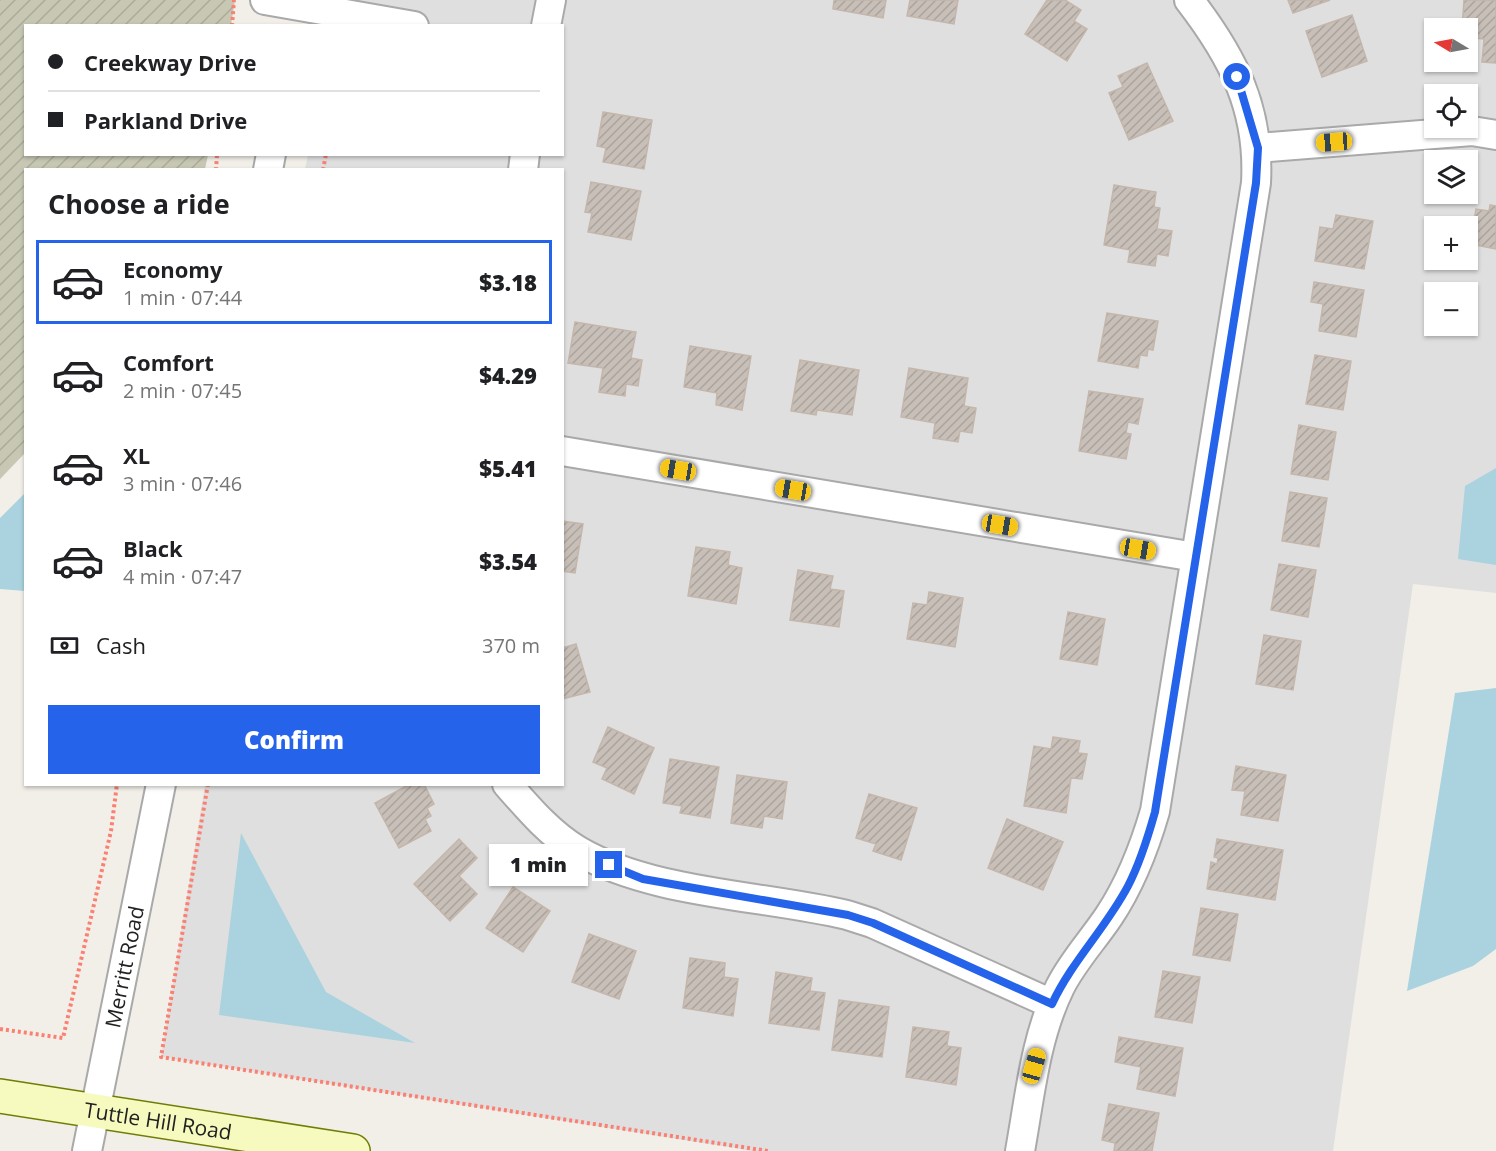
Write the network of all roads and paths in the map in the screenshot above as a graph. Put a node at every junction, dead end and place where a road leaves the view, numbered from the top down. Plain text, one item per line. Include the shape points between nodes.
1 (234, 0) edge
2 (265, 0) edge
3 (551, 0) edge
4 (1189, 0) edge
5 (296, 10) edge
6 (232, 24) edge
7 (399, 24) edge
8 (546, 24) edge
9 (1496, 135) edge
10 (1258, 148) junction
11 (564, 451) edge
12 (1196, 557) junction
13 (117, 786) edge
14 (161, 786) edge
15 (208, 786) edge
16 (509, 786) edge
17 (1052, 1004) junction
18 (0, 1029) edge
19 (0, 1096) edge
20 (95, 1111) junction
21 (87, 1151) edge
22 (353, 1151) edge
23 (768, 1151) edge
24 (1020, 1151) edge

1 - 6 path
2 - 5 street
3 - 8 street
4 - 10 street via 1231,61
5 - 7 street
9 - 10 street via 1472,131
10 - 12 street via 1256,183
11 - 12 street
12 - 17 street via 1149,833 1127,887 1074,963
13 - 18 path via 111,831 63,1038
14 - 20 street, Merritt Road
15 - 23 path via 161,1057
16 - 17 street via 576,850 643,879 848,915
17 - 24 street via 1034,1066
19 - 20 main road, Tuttle Hill Road
20 - 21 street, Merritt Road
20 - 22 main road, Tuttle Hill Road

